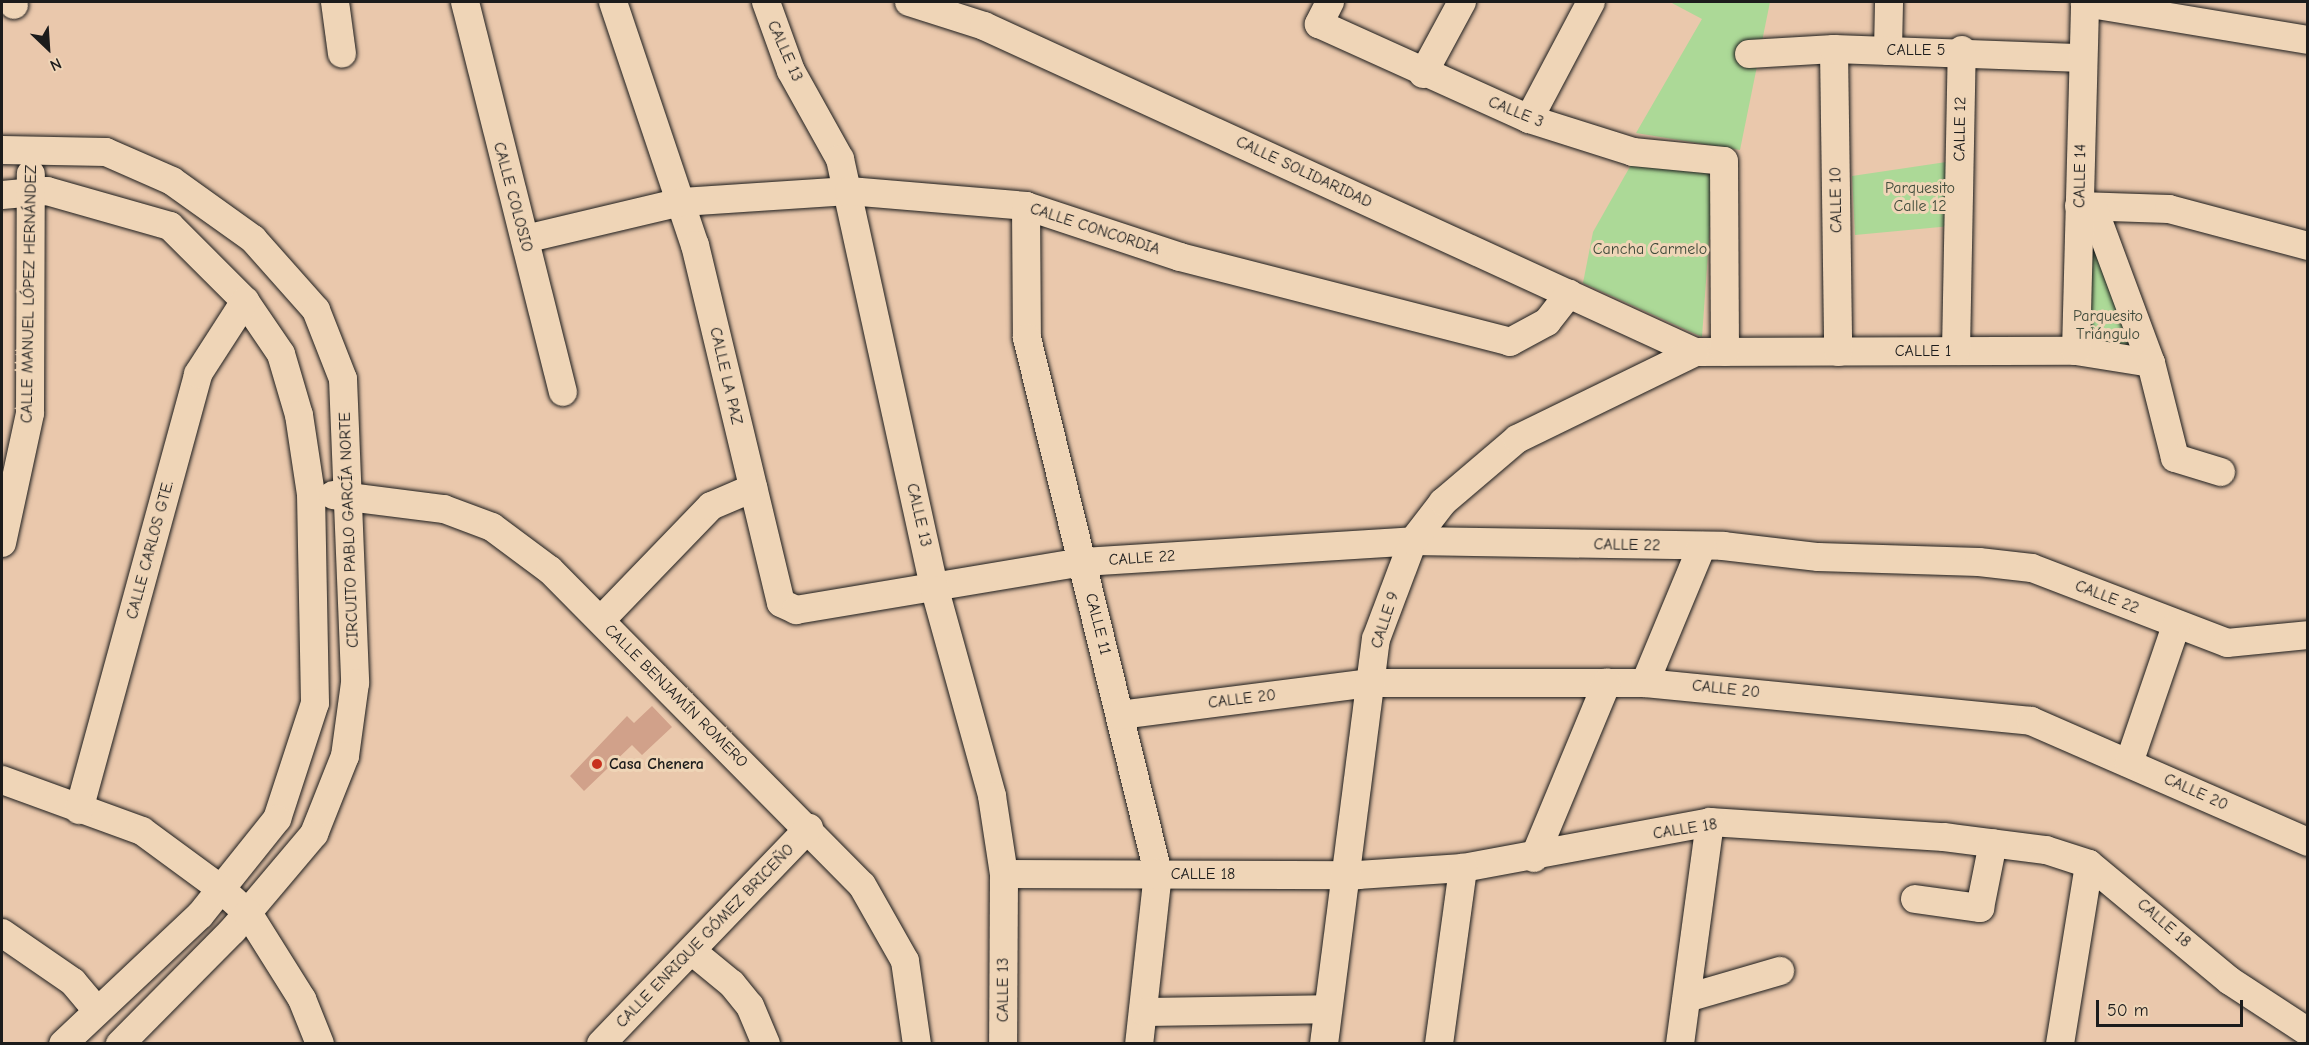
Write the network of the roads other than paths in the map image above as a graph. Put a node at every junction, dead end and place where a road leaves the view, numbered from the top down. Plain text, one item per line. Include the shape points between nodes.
1 (335, 2) edge
2 (465, 2) edge
3 (613, 2) edge
4 (766, 2) edge
5 (909, 2) edge
6 (1462, 2) edge
7 (1591, 2) edge
8 (1889, 2) edge
9 (2085, 2) edge
10 (2207, 11) edge
11 (1325, 13) edge
12 (2307, 40) edge
13 (1834, 49) junction
14 (1962, 50) junction
15 (1888, 51) junction
16 (342, 54) dead end
17 (1749, 54) dead end
18 (2083, 58) junction
19 (1423, 74) junction
20 (1529, 119) junction
21 (31, 149) junction
22 (2, 150) edge
23 (849, 191) junction
24 (31, 192) junction
25 (2, 195) edge
26 (682, 202) junction
27 (1026, 206) junction
28 (2086, 206) junction
29 (525, 239) junction
30 (2307, 246) edge
31 (1569, 294) junction
32 (245, 301) junction
33 (1956, 351) junction
34 (2076, 351) junction
35 (1695, 352) junction
36 (1725, 352) junction
37 (1838, 352) junction
38 (2151, 363) junction
39 (562, 392) dead end
40 (2221, 472) dead end
41 (753, 488) junction
42 (311, 494) junction
43 (350, 496) junction
44 (1413, 541) junction
45 (2, 543) edge
46 (1702, 546) junction
47 (1083, 562) junction
48 (935, 590) junction
49 (601, 620) junction
50 (2175, 626) junction
51 (2307, 635) edge
52 (1369, 682) junction
53 (1607, 683) junction
54 (1645, 683) junction
55 (1120, 715) junction
56 (2128, 763) junction
57 (2, 780) edge
58 (79, 810) junction
59 (1710, 822) junction
60 (809, 828) junction
61 (2307, 842) edge
62 (1993, 843) junction
63 (1534, 858) junction
64 (2089, 864) junction
65 (1463, 868) junction
66 (1158, 873) junction
67 (1004, 874) junction
68 (1346, 875) junction
69 (221, 889) junction
70 (1915, 899) dead end
71 (248, 913) junction
72 (2, 933) edge
73 (693, 952) junction
74 (1780, 971) dead end
75 (1687, 998) junction
76 (1328, 1010) junction
77 (97, 1011) junction
78 (1144, 1011) junction
79 (2307, 1032) edge
80 (63, 1044) edge
81 (120, 1044) edge
82 (320, 1044) edge
83 (601, 1044) edge
84 (766, 1044) edge
85 (917, 1044) edge
86 (1003, 1044) edge
87 (1139, 1044) edge
88 (1324, 1044) edge
89 (1439, 1044) edge
90 (1680, 1044) edge
91 (2060, 1044) edge

1 - 16 street
2 - 29 street, CALLE COLOSIO
3 - 26 street, CALLE LA PAZ
4 - 23 street, CALLE 13 via 791,70 840,159
5 - 31 street, CALLE SOLIDARIDAD via 984,26
6 - 19 street
7 - 20 street
8 - 15 street
9 - 10 street
9 - 18 street, CALLE 14
10 - 12 street
11 - 19 street, CALLE 3
13 - 15 street, CALLE 5
13 - 17 street, CALLE 5
13 - 37 street, CALLE 10
14 - 15 street, CALLE 5
14 - 18 street, CALLE 5
14 - 33 street, CALLE 12
18 - 28 street, CALLE 14
19 - 20 street, CALLE 3
20 - 36 street, CALLE 3 via 1633,152 1724,161
21 - 22 street, CIRCUITO PABLO GARCÍA NORTE
21 - 24 street, CALLE MANUEL LÓPEZ HERNÁNDEZ
21 - 43 street, CIRCUITO PABLO GARCÍA NORTE via 106,152 172,182 253,239 316,310 344,379
23 - 26 street, CALLE CONCORDIA
23 - 27 street, CALLE CONCORDIA
23 - 48 street, CALLE 13
24 - 25 street
24 - 32 street via 47,191 170,226
24 - 45 street, CALLE MANUEL LÓPEZ HERNÁNDEZ via 30,413
26 - 29 street, CALLE CONCORDIA
26 - 41 street, CALLE LA PAZ
27 - 31 street, CALLE CONCORDIA via 1180,257 1510,342 1547,322
27 - 47 street, CALLE 11 via 1027,338
28 - 30 street via 2169,209
28 - 34 street, CALLE 14
28 - 38 street, CALLE 14
29 - 39 street, CALLE COLOSIO
31 - 35 street, CALLE SOLIDARIDAD
32 - 42 street via 281,354 299,415
32 - 58 street, CALLE CARLOS GTE. via 198,374
33 - 34 street, CALLE 1
33 - 37 street, CALLE 1
34 - 38 street, CALLE 1
35 - 36 street, CALLE 1
35 - 44 street, CALLE 9 via 1517,440 1443,502
36 - 37 street, CALLE 1
38 - 40 street, CALLE 14 via 2175,458
41 - 48 street, CALLE LA PAZ via 780,603 796,610
41 - 49 street via 711,506
42 - 43 street, CALLE BENJAMÍN ROMERO
42 - 69 street via 315,702 277,819
43 - 49 street, CALLE BENJAMÍN ROMERO via 444,509 492,527 550,570
43 - 71 street, CIRCUITO PABLO GARCÍA NORTE via 355,683 345,756 314,834
44 - 46 street, CALLE 22
44 - 47 street, CALLE 22
44 - 52 street, CALLE 9 via 1376,639
46 - 50 street, CALLE 22 via 2032,568
46 - 54 street
47 - 48 street, CALLE 22
47 - 55 street, CALLE 11
48 - 67 street, CALLE 13 via 992,796
49 - 60 street, CALLE BENJAMÍN ROMERO
50 - 51 street, CALLE 22 via 2227,643
50 - 56 street
52 - 53 street, CALLE 20
52 - 55 street, CALLE 20
52 - 68 street, CALLE 9
53 - 54 street, CALLE 20
53 - 63 street
54 - 56 street, CALLE 20 via 2031,721
55 - 66 street, CALLE 11
56 - 61 street, CALLE 20
57 - 58 street
58 - 69 street via 142,831
59 - 62 street, CALLE 18
59 - 63 street, CALLE 18
59 - 75 street
60 - 73 street, CALLE ENRIQUE GÓMEZ BRICEÑO
60 - 85 street, CALLE BENJAMÍN ROMERO via 862,885 905,961
62 - 64 street, CALLE 18 via 2046,850
62 - 70 street via 1980,908
63 - 65 street, CALLE 18
64 - 79 street, CALLE 18 via 2230,981
64 - 91 street
65 - 68 street, CALLE 18
65 - 89 street
66 - 67 street, CALLE 18
66 - 68 street, CALLE 18
66 - 78 street, CALLE 11
67 - 86 street, CALLE 13
68 - 76 street, CALLE 9
69 - 71 street
69 - 77 street
71 - 81 street, CIRCUITO PABLO GARCÍA NORTE
71 - 82 street via 302,999
72 - 77 street via 73,982
73 - 83 street, CALLE ENRIQUE GÓMEZ BRICEÑO
73 - 84 street via 738,991
74 - 75 street
75 - 90 street
76 - 78 street
76 - 88 street, CALLE 9
77 - 80 street
78 - 87 street, CALLE 11

